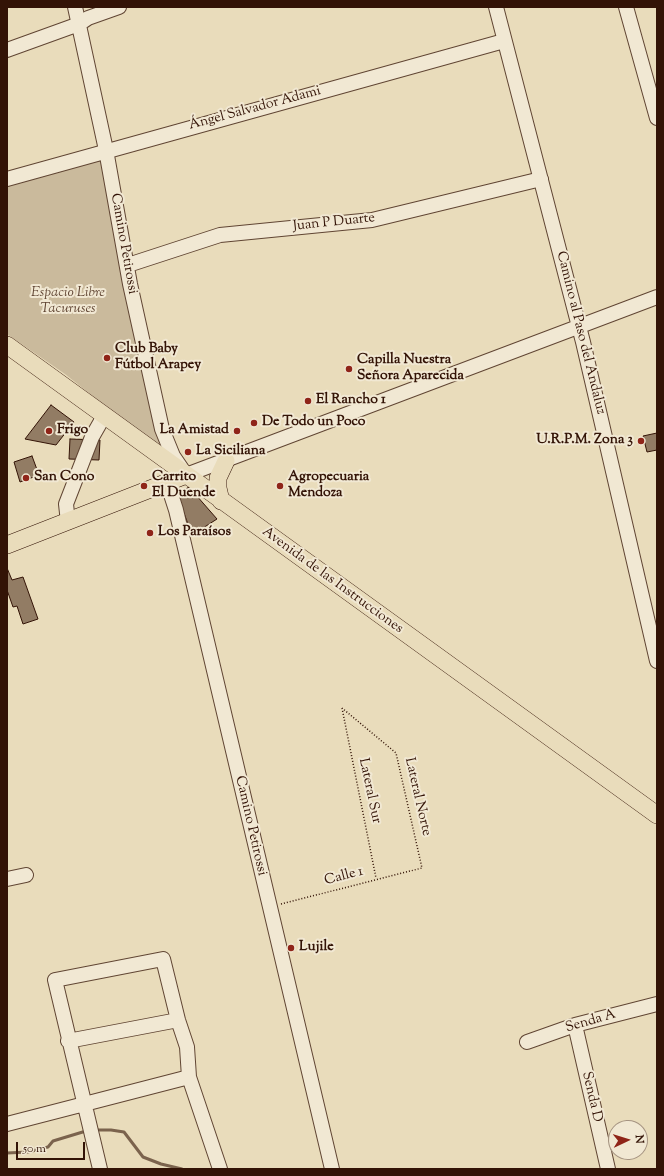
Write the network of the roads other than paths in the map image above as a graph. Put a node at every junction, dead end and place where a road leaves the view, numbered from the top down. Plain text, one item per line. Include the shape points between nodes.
1 (75, 7) edge
2 (119, 7) edge
3 (496, 7) edge
4 (626, 7) edge
5 (79, 24) junction
6 (504, 40) junction
7 (7, 50) edge
8 (657, 118) edge
9 (106, 150) junction
10 (540, 178) junction
11 (7, 179) edge
12 (128, 265) junction
13 (657, 296) edge
14 (579, 327) junction
15 (7, 345) edge
16 (104, 416) junction
17 (160, 456) junction
18 (226, 461) junction
19 (186, 475) junction
20 (160, 485) junction
21 (221, 501) junction
22 (68, 522) junction
23 (7, 545) edge
24 (657, 661) edge
25 (657, 816) edge
26 (26, 875) dead end
27 (7, 879) edge
28 (657, 1004) edge
29 (178, 1020) junction
30 (575, 1025) junction
31 (68, 1041) junction
32 (527, 1042) dead end
33 (189, 1077) junction
34 (85, 1102) junction
35 (7, 1124) edge
36 (100, 1169) edge
37 (220, 1169) edge
38 (332, 1169) edge
39 (608, 1169) edge

1 - 5 street, Camino Petirossi
2 - 5 street via 88,18
3 - 6 street, Camino al Paso del Andaluz
4 - 8 street
5 - 7 street
5 - 9 street, Camino Petirossi
6 - 9 street, Ángel Salvador Adami
6 - 10 street, Camino al Paso del Andaluz
9 - 11 street, Ángel Salvador Adami
9 - 12 street, Camino Petirossi
10 - 12 street, Juan P Duarte via 372,220 220,235
10 - 14 street, Camino al Paso del Andaluz
12 - 19 street, Camino Petirossi via 162,429 172,456
13 - 14 street
14 - 18 street
14 - 24 street, Camino al Paso del Andaluz
15 - 16 main road, Avenida de las Instrucciones
16 - 17 main road, Avenida de las Instrucciones
16 - 22 street via 92,437 66,504
17 - 19 main road, Avenida de las Instrucciones
17 - 20 main road
18 - 19 street
18 - 21 main road via 218,478
19 - 20 main road
19 - 21 main road, Avenida de las Instrucciones
20 - 22 main road
20 - 38 street, Camino Petirossi via 174,504
21 - 25 main road, Avenida de las Instrucciones
22 - 23 main road
26 - 27 street
28 - 30 street, Senda A
29 - 31 street
29 - 31 street via 163,959 55,980
29 - 33 street via 187,1047
30 - 32 street, Senda A
30 - 39 street, Senda D
31 - 34 street
33 - 34 street
33 - 37 street
34 - 35 street
34 - 36 street

